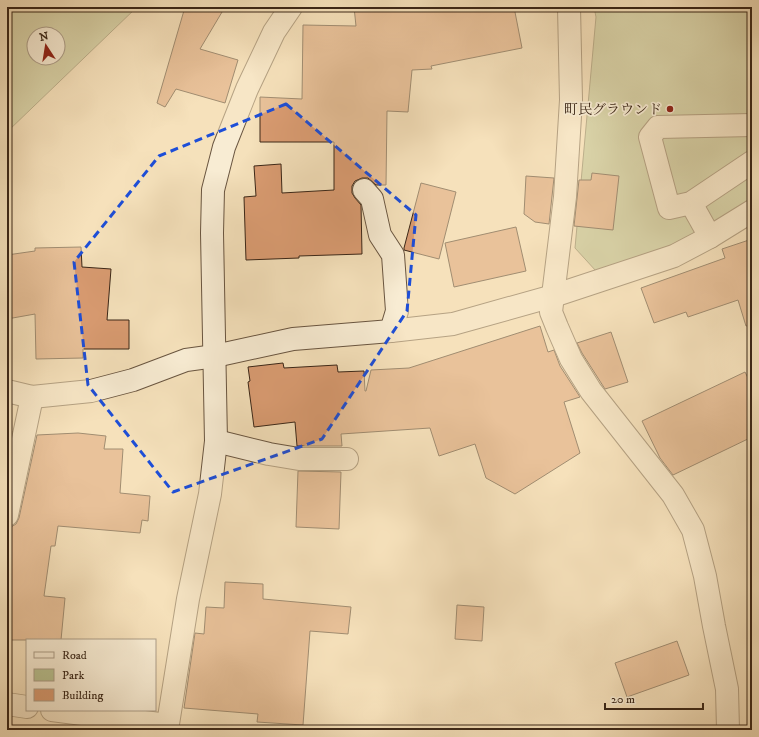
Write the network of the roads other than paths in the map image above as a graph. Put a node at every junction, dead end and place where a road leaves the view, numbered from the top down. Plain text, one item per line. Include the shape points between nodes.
1 (291, 7) edge
2 (569, 7) edge
3 (752, 125) edge
4 (752, 162) edge
5 (364, 190) dead end
6 (690, 203) junction
7 (752, 211) edge
8 (710, 238) junction
9 (553, 296) junction
10 (391, 331) junction
11 (215, 356) junction
12 (7, 391) edge
13 (32, 397) junction
14 (216, 441) junction
15 (347, 459) dead end
16 (7, 515) edge
17 (7, 704) edge
18 (26, 707) edge
19 (59, 711) edge
20 (167, 727) edge
21 (728, 730) edge

1 - 11 street via 274,32 247,89 224,147 213,190
2 - 9 street via 570,107 565,197
3 - 6 street via 658,127 650,137 669,208
4 - 6 street
5 - 10 street via 372,199 380,235 393,255 397,311
6 - 8 street
7 - 8 street
8 - 9 street via 674,256
9 - 10 street via 453,324
9 - 21 street via 551,312 571,359 591,391 673,495 693,530 705,576 727,689
10 - 11 street via 293,339
11 - 13 street via 186,360 132,380 91,391
11 - 14 street
12 - 13 street
13 - 16 street
14 - 15 street via 299,459
14 - 20 street via 210,494 188,599
17 - 18 street
19 - 20 street

